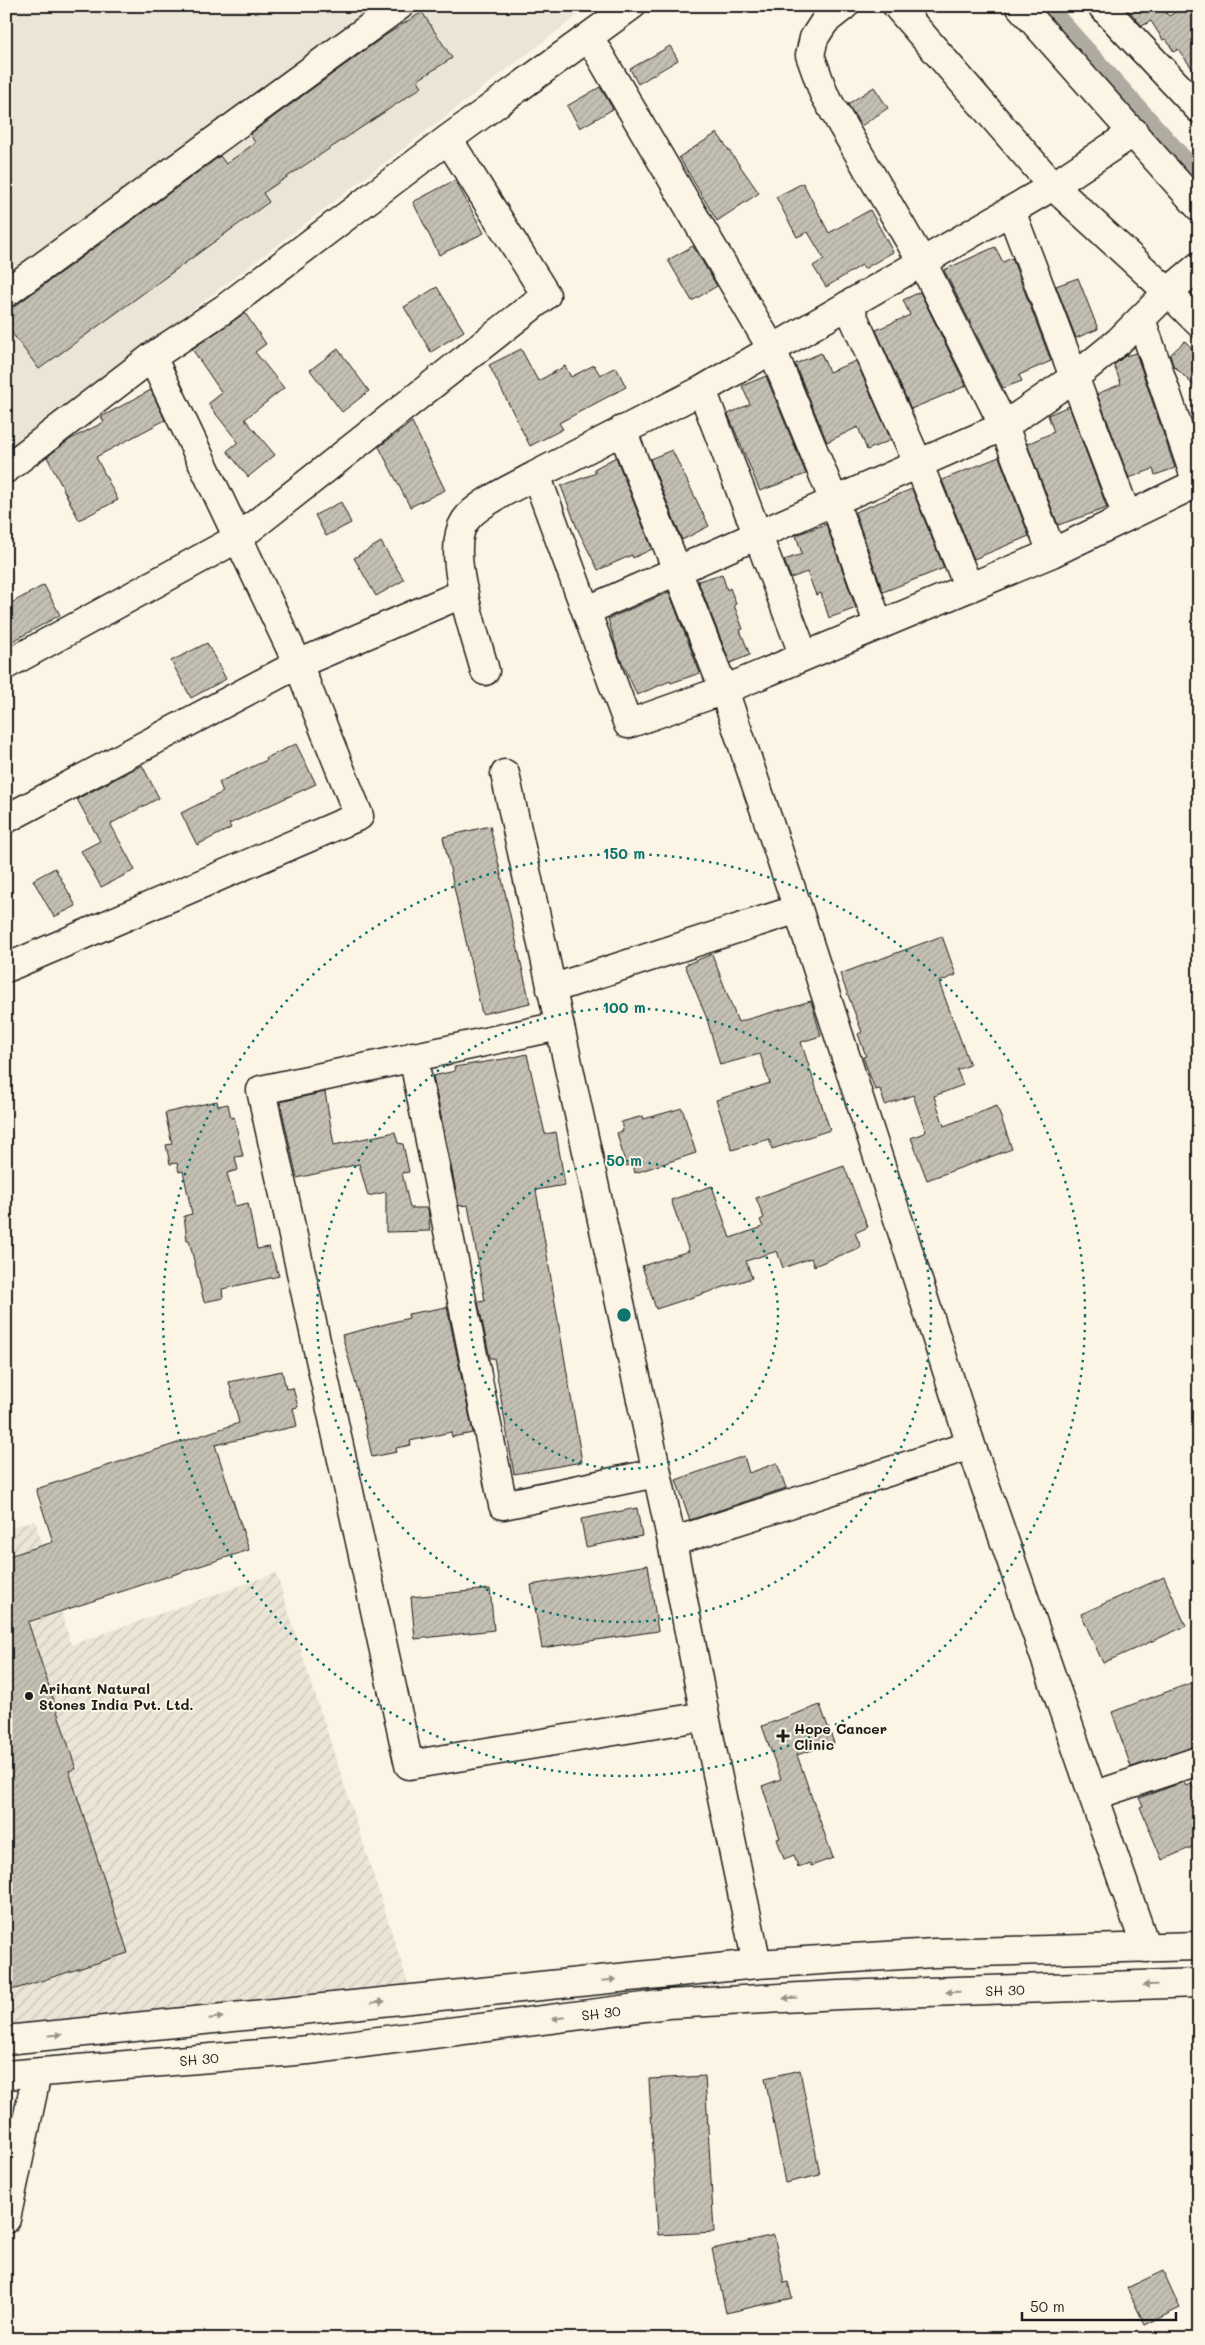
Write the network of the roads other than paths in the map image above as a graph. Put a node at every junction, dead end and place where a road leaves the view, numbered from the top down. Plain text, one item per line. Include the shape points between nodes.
1 (399, 6) edge
2 (631, 6) edge
3 (844, 6) edge
4 (897, 6) edge
5 (1020, 6) edge
6 (1102, 6) edge
7 (589, 37) junction
8 (1199, 109) edge
9 (1134, 132) junction
10 (448, 140) junction
11 (1053, 186) junction
12 (1199, 207) edge
13 (1011, 211) junction
14 (922, 262) junction
15 (1199, 266) edge
16 (1168, 292) junction
17 (6, 293) edge
18 (848, 305) junction
19 (1141, 319) junction
20 (1199, 323) edge
21 (772, 349) junction
22 (152, 358) junction
23 (1076, 376) junction
24 (702, 390) junction
25 (1004, 426) junction
26 (622, 430) junction
27 (918, 463) junction
28 (6, 469) edge
29 (536, 475) junction
30 (1198, 483) edge
31 (834, 501) junction
32 (1127, 516) junction
33 (757, 535) junction
34 (238, 538) junction
35 (1052, 553) junction
36 (677, 570) junction
37 (969, 588) junction
38 (464, 593) junction
39 (586, 611) junction
40 (879, 626) junction
41 (804, 656) junction
42 (298, 664) junction
43 (6, 665) edge
44 (485, 671) dead end
45 (724, 690) junction
46 (505, 774) dead end
47 (6, 819) edge
48 (798, 909) junction
49 (6, 968) edge
50 (551, 989) junction
51 (558, 1026) junction
52 (413, 1056) junction
53 (971, 1444) junction
54 (656, 1473) junction
55 (672, 1542) junction
56 (705, 1716) junction
57 (1198, 1761) edge
58 (1093, 1796) junction
59 (1199, 1946) edge
60 (1146, 1948) junction
61 (757, 1964) junction
62 (1199, 1983) edge
63 (6, 2040) edge
64 (37, 2073) junction
65 (6, 2075) edge
66 (6, 2220) edge

1 - 17 street
2 - 7 street
3 - 14 street via 825,21 814,38 810,55 824,94
4 - 11 street
5 - 9 street
6 - 8 street
7 - 10 street
7 - 21 street
9 - 11 street
9 - 12 street
10 - 22 street via 224,309
10 - 34 street via 546,295
11 - 13 street
11 - 16 street
13 - 14 street
13 - 23 street
14 - 18 street
14 - 25 street
15 - 16 street
16 - 19 street
16 - 20 street
18 - 21 street
18 - 27 street
19 - 23 street
19 - 30 street
21 - 24 street
21 - 31 street
22 - 28 street
22 - 34 street
23 - 25 street
23 - 32 street
24 - 26 street
24 - 33 street
25 - 27 street
25 - 35 street
26 - 29 street
26 - 36 street
27 - 31 street
27 - 37 street
29 - 38 street via 481,507 465,521 457,547
29 - 39 street
30 - 32 street
31 - 33 street
31 - 40 street
32 - 35 street
33 - 36 street
33 - 41 street
34 - 42 street
34 - 43 street
35 - 37 street
36 - 39 street
36 - 45 street
37 - 40 street
38 - 42 street
38 - 44 street
39 - 45 street via 628,724
40 - 41 street
41 - 45 street
42 - 47 street
42 - 49 street via 360,816
45 - 48 street
46 - 50 street
48 - 50 street
48 - 53 street
50 - 51 street
51 - 52 street
51 - 54 street
52 - 54 street via 503,1505
52 - 56 street via 261,1090 409,1765
53 - 55 street
53 - 58 street
54 - 55 street
55 - 56 street
56 - 61 street
57 - 58 street
58 - 60 street
59 - 60 street
60 - 61 street via 934,1954
63 -> 61 street
62 -> 64 street, SH 30 via 668,2004 308,2050
64 - 65 street, SH 30
64 - 66 street

